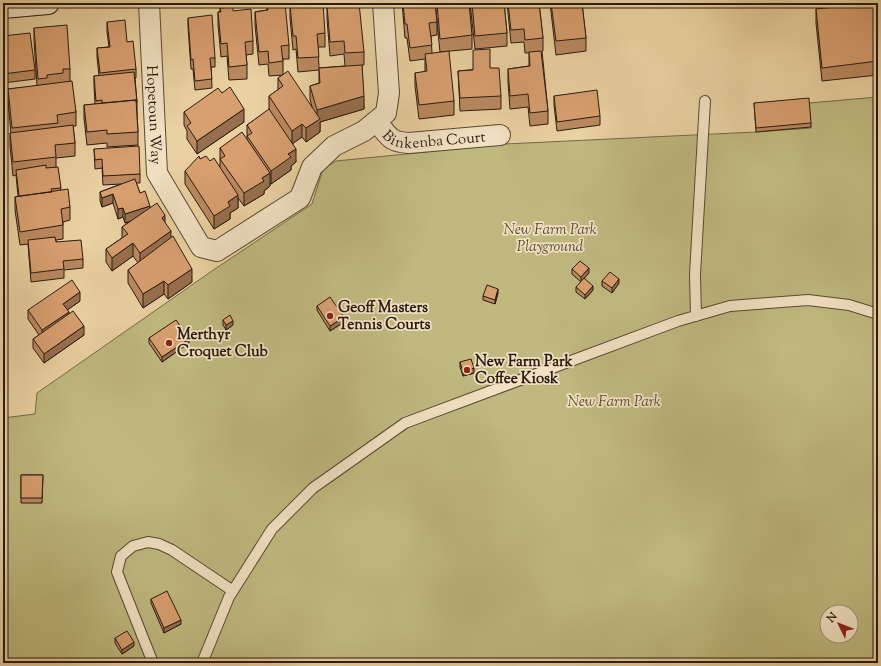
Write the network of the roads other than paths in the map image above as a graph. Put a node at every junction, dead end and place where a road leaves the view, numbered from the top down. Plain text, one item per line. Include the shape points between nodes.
1 (48, 3) edge
2 (149, 3) edge
3 (383, 3) edge
4 (3, 7) edge
5 (705, 101) dead end
6 (377, 122) junction
7 (500, 135) dead end
8 (878, 314) edge
9 (696, 316) junction
10 (233, 591) junction
11 (153, 663) edge
12 (202, 663) edge

1 - 4 street
2 - 6 street, Hopetoun Way via 157,173 201,247 217,251 300,198 312,166 334,146
3 - 6 street, Hopetoun Way via 389,93 386,113
5 - 9 lane via 695,274
6 - 7 street, Binkenba Court via 391,139 398,142
8 - 9 lane via 849,305 808,300 730,306
9 - 10 lane via 405,423 313,488 272,529
10 - 11 lane via 159,544 148,542 133,546 121,556 116,572
10 - 12 lane

